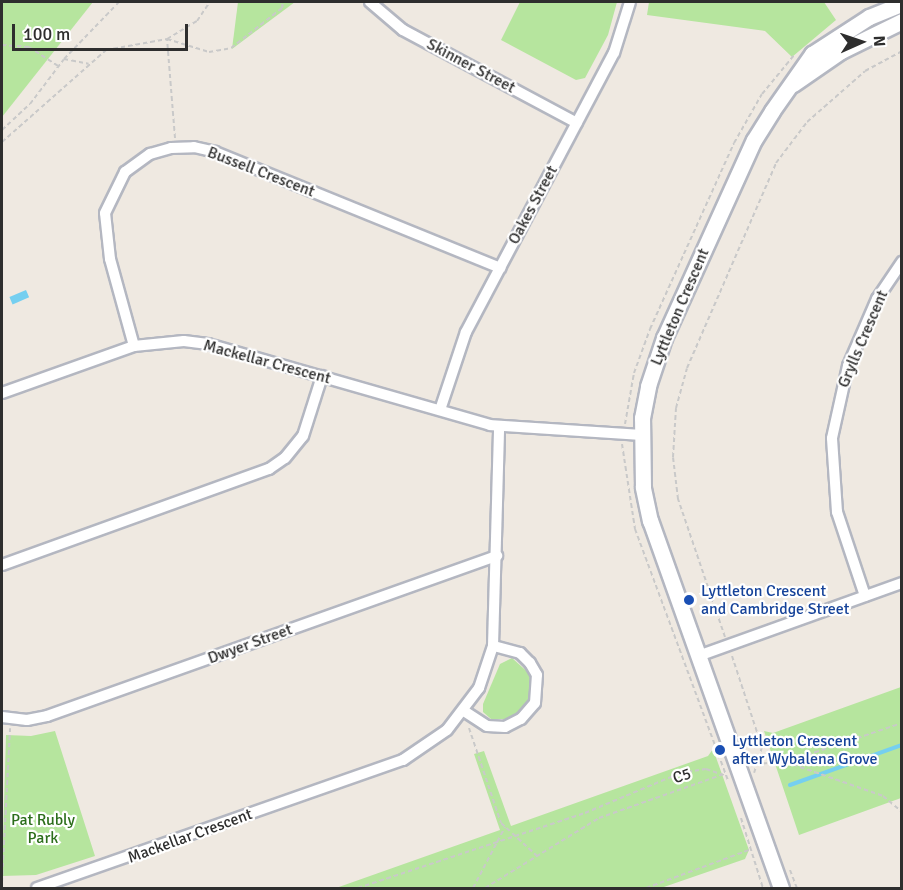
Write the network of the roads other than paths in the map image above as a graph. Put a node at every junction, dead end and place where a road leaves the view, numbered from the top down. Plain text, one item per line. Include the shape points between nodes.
1 (370, 2) edge
2 (630, 2) edge
3 (902, 4) edge
4 (902, 21) edge
5 (793, 84) junction
6 (577, 123) junction
7 (902, 262) edge
8 (500, 268) junction
9 (134, 346) junction
10 (322, 376) junction
11 (2, 393) edge
12 (440, 410) junction
13 (499, 427) junction
14 (641, 435) junction
15 (497, 556) junction
16 (2, 565) edge
17 (902, 583) edge
18 (865, 596) junction
19 (493, 646) junction
20 (698, 656) junction
21 (464, 711) junction
22 (6, 718) edge
23 (37, 888) edge
24 (781, 888) edge

1 - 6 street, Skinner Street via 403,30
2 - 6 street, Oakes Street via 614,53
3 - 5 street, Lyttleton Crescent via 839,34 802,65
4 - 5 street, Lyttleton Crescent via 841,51
5 - 14 street, Lyttleton Crescent via 754,140 664,338 648,386
6 - 8 street, Oakes Street
7 - 18 street, Grylls Crescent via 878,299 848,366 832,438 837,512
8 - 9 street, Bussell Crescent via 215,152 175,147 150,154 125,172 105,213 110,259
8 - 12 street, Oakes Street via 457,352
9 - 10 street, Mackellar Crescent via 184,341 208,344
9 - 11 street, Mackellar Crescent
10 - 12 street, Mackellar Crescent
10 - 16 street via 303,436 285,458 268,469
12 - 13 street, Mackellar Crescent
13 - 14 street, Mackellar Crescent
13 - 15 street, Mackellar Crescent
14 - 20 street, Lyttleton Crescent via 643,487 650,521
15 - 19 street, Mackellar Crescent
15 - 22 street, Dwyer Street via 47,716
17 - 18 street
18 - 20 street
19 - 21 street, Mackellar Crescent via 487,671
19 - 21 street via 520,653 530,663 537,675 536,703 521,719 505,727 486,726
20 - 24 street, Lyttleton Crescent via 738,769 748,783 751,804
21 - 23 street, Mackellar Crescent via 437,739 403,760

